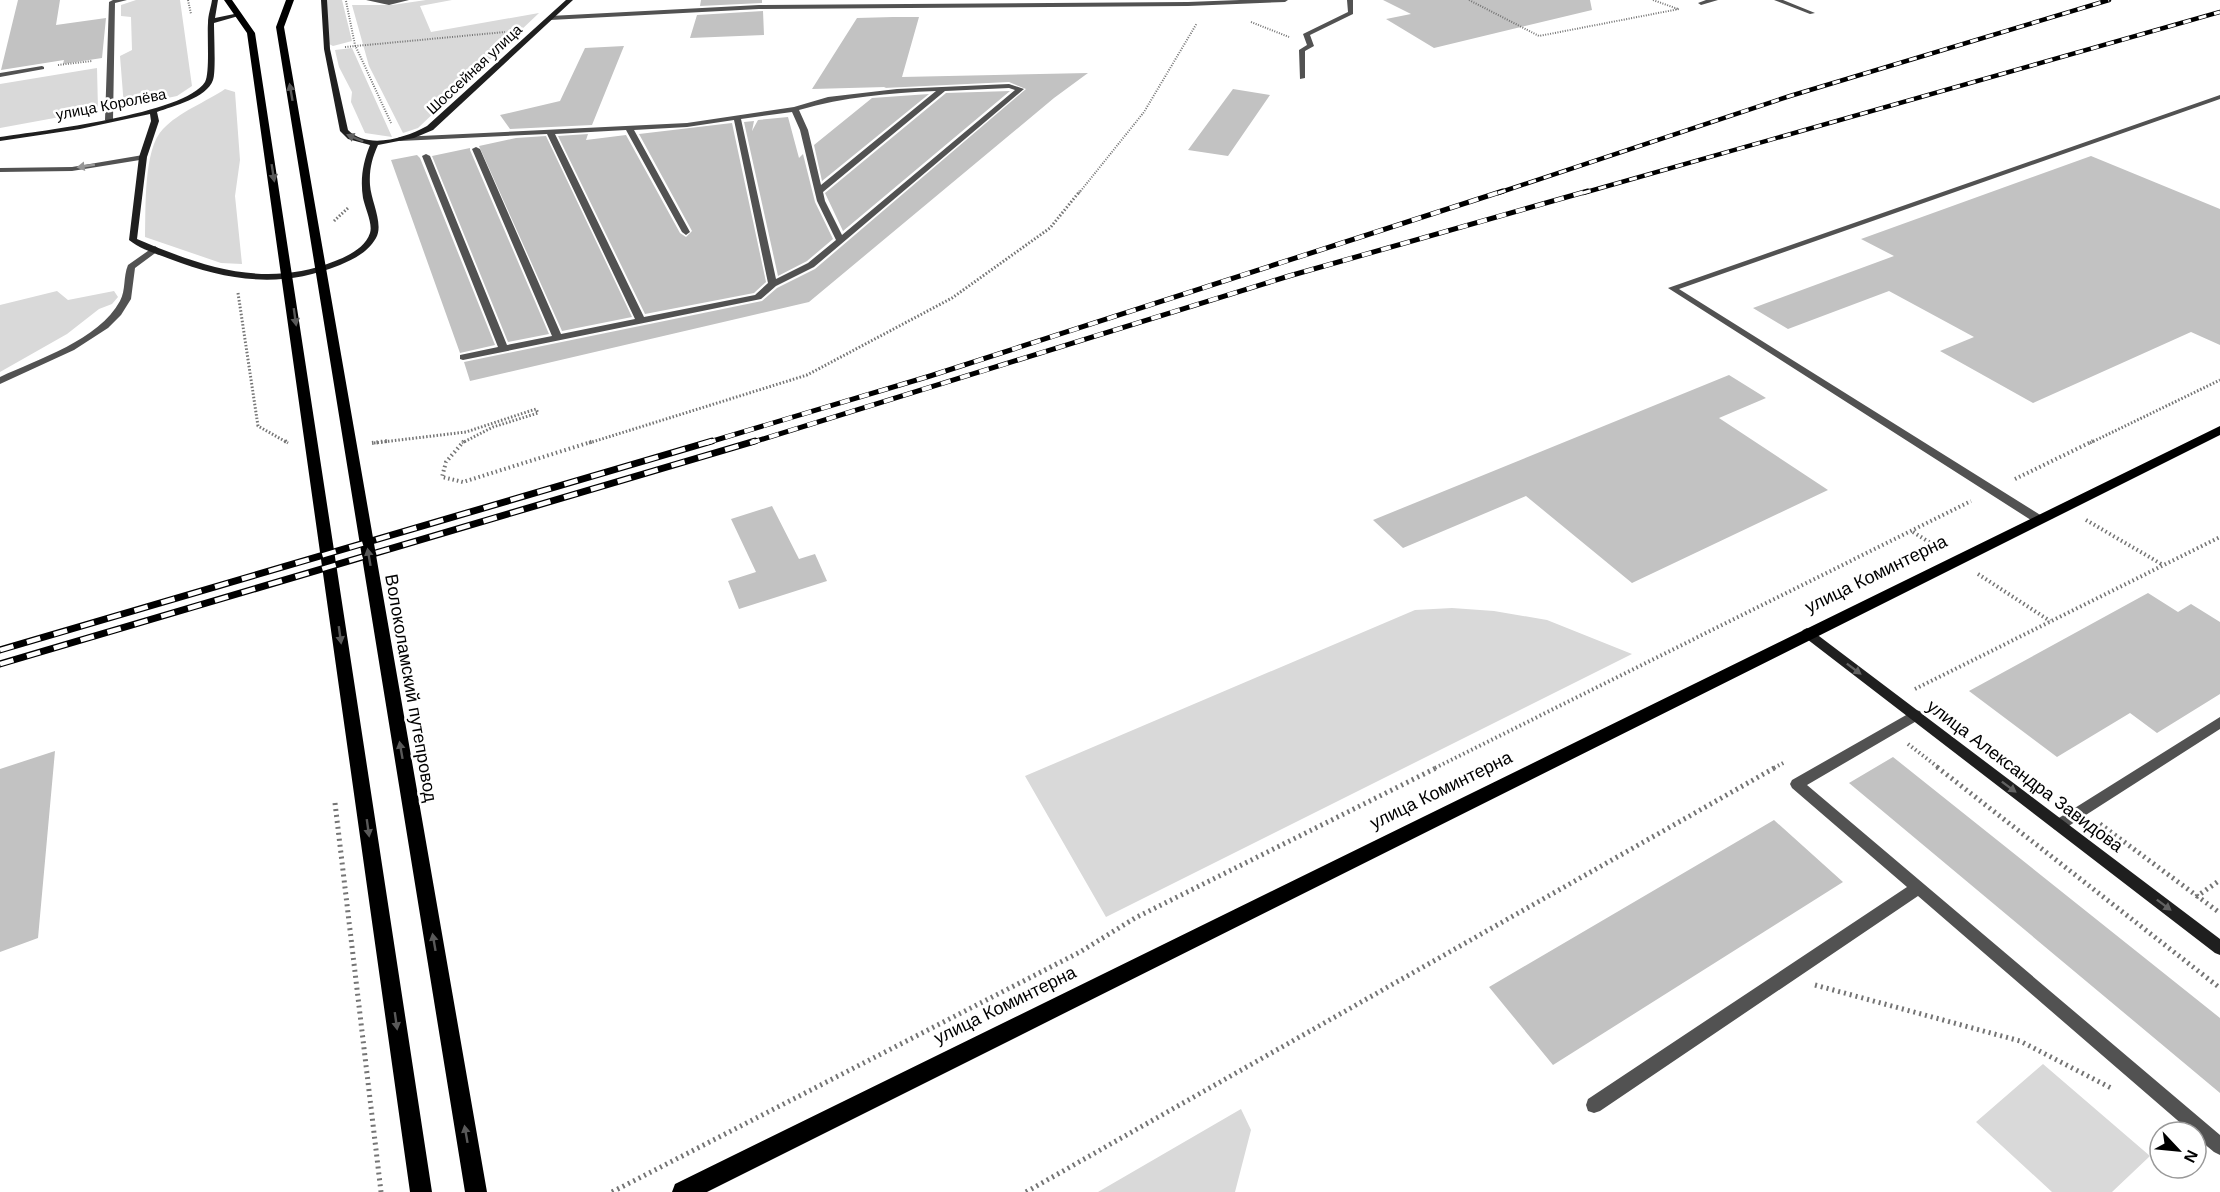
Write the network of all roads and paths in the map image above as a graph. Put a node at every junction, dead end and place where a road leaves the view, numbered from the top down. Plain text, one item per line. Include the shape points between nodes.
1 (123, 0) edge
2 (215, 0) edge
3 (228, 0) edge
4 (290, 0) edge
5 (324, 0) edge
6 (346, 0) edge
7 (369, 0) edge
8 (406, 0) edge
9 (570, 0) edge
10 (764, 0) edge
11 (1285, 0) edge
12 (1350, 0) edge
13 (1469, 0) edge
14 (1653, 0) edge
15 (1715, 0) edge
16 (1777, 0) edge
17 (1186, 2) edge
18 (1701, 3) joint
19 (1208, 4) junction
20 (759, 7) junction
21 (1678, 9) junction
22 (1812, 13) dead end
23 (239, 15) junction
24 (550, 18) junction
25 (1248, 20) dead end
26 (211, 22) junction
27 (537, 30) junction
28 (1308, 39) junction
29 (355, 45) junction
30 (109, 58) junction
31 (42, 68) joint
32 (0, 75) edge
33 (1302, 78) dead end
34 (943, 89) junction
35 (2220, 96) edge
36 (795, 109) junction
37 (153, 111) junction
38 (737, 118) junction
39 (109, 120) junction
40 (629, 128) junction
41 (550, 132) junction
42 (0, 139) edge
43 (400, 139) junction
44 (375, 142) junction
45 (477, 148) dead end
46 (426, 156) dead end
47 (143, 158) junction
48 (0, 170) edge
49 (819, 190) junction
50 (686, 232) dead end
51 (840, 240) junction
52 (154, 249) junction
53 (235, 275) junction
54 (773, 284) junction
55 (640, 320) junction
56 (557, 336) junction
57 (503, 348) junction
58 (463, 357) dead end
59 (0, 381) edge
60 (2220, 430) edge
61 (363, 445) dead end
62 (294, 446) dead end
63 (2038, 519) junction
64 (2220, 537) edge
65 (1743, 614) dead end
66 (1808, 633) junction
67 (1894, 699) junction
68 (1915, 715) junction
69 (2220, 722) edge
70 (1890, 730) junction
71 (1788, 760) dead end
72 (2059, 825) junction
73 (2220, 880) edge
74 (1918, 888) junction
75 (2174, 913) junction
76 (2220, 948) edge
77 (1785, 977) junction
78 (2220, 988) edge
79 (2124, 1094) dead end
80 (1594, 1105) dead end
81 (2220, 1146) edge
82 (704, 1186) edge
83 (421, 1192) edge
84 (476, 1192) edge
85 (612, 1192) edge
86 (683, 1192) edge
87 (1026, 1192) edge

1 - 30 street via 112,2
2 - 26 main road, улица Королёва
3 - 23 main road
84 -> 4 main road, Волоколамский путепровод via 280,27
44 -> 5 main road, Шоссейная улица via 356,140 344,132 327,49
6 - 29 path
7 - 8 street
9 - 24 main road, Шоссейная улица
10 - 20 street
11 - 19 street
12 - 28 street via 1351,13 1306,34
13 - 21 path via 1539,36
14 - 21 path
15 - 18 street
16 - 22 street
17 - 19 street
17 - 20 street
18 - 21 path
19 - 61 path via 1144,112 1050,228 951,298 807,375 463,482 442,477 443,463 457,446 472,436 538,413 536,409 466,432
20 - 24 street
23 - 26 main road
23 -> 83 main road via 251,33 277,197
24 - 27 main road, Шоссейная улица
25 - 28 path via 1287,37
26 - 37 main road, улица Королёва via 210,80 206,89 188,101
27 - 29 path
27 - 43 main road, Шоссейная улица via 434,125
28 - 33 street via 1311,46 1302,50
29 - 43 path
30 - 31 path
30 - 39 street
31 - 32 street
34 - 36 street via 828,99
34 - 49 street
34 - 51 street via 1020,89
35 - 63 street via 1672,288
36 - 38 street
36 - 49 street
37 - 39 main road, улица Королёва
37 - 47 main road via 155,121
38 - 40 street
38 - 54 street
39 - 42 main road, улица Королёва
40 - 41 street
40 - 50 street
41 - 43 street
41 - 55 street
43 - 44 main road, Шоссейная улица
44 - 53 main road via 363,176 375,230 367,245 337,264 305,274 271,279
45 - 56 street
46 - 57 street
47 -> 48 street via 72,168
47 - 52 main road via 134,240
49 - 51 street
51 - 54 street via 811,265
52 - 53 main road
52 - 59 street via 131,267 127,298 105,326
53 - 62 path via 258,426
54 - 55 street via 758,297
55 - 56 street
56 - 57 street
57 - 58 street
60 - 63 main road, улица Коминтерна
63 - 66 main road, улица Коминтерна
64 - 67 path
65 - 85 path via 1135,918 1080,952
66 -> 67 main road, улица Александра Завидова
66 - 82 main road, улица Коминтерна
67 - 68 main road, улица Александра Завидова
68 - 70 street
68 -> 72 main road, улица Александра Завидова
69 - 72 street
70 - 74 street via 1797,784
70 - 78 path
71 - 87 path
72 -> 75 main road, улица Александра Завидова
73 - 75 path
74 - 77 street
74 - 81 street
75 - 76 main road, улица Александра Завидова
77 - 79 path via 2020,1041
77 - 80 street
82 - 86 main road, улица Коминтерна

